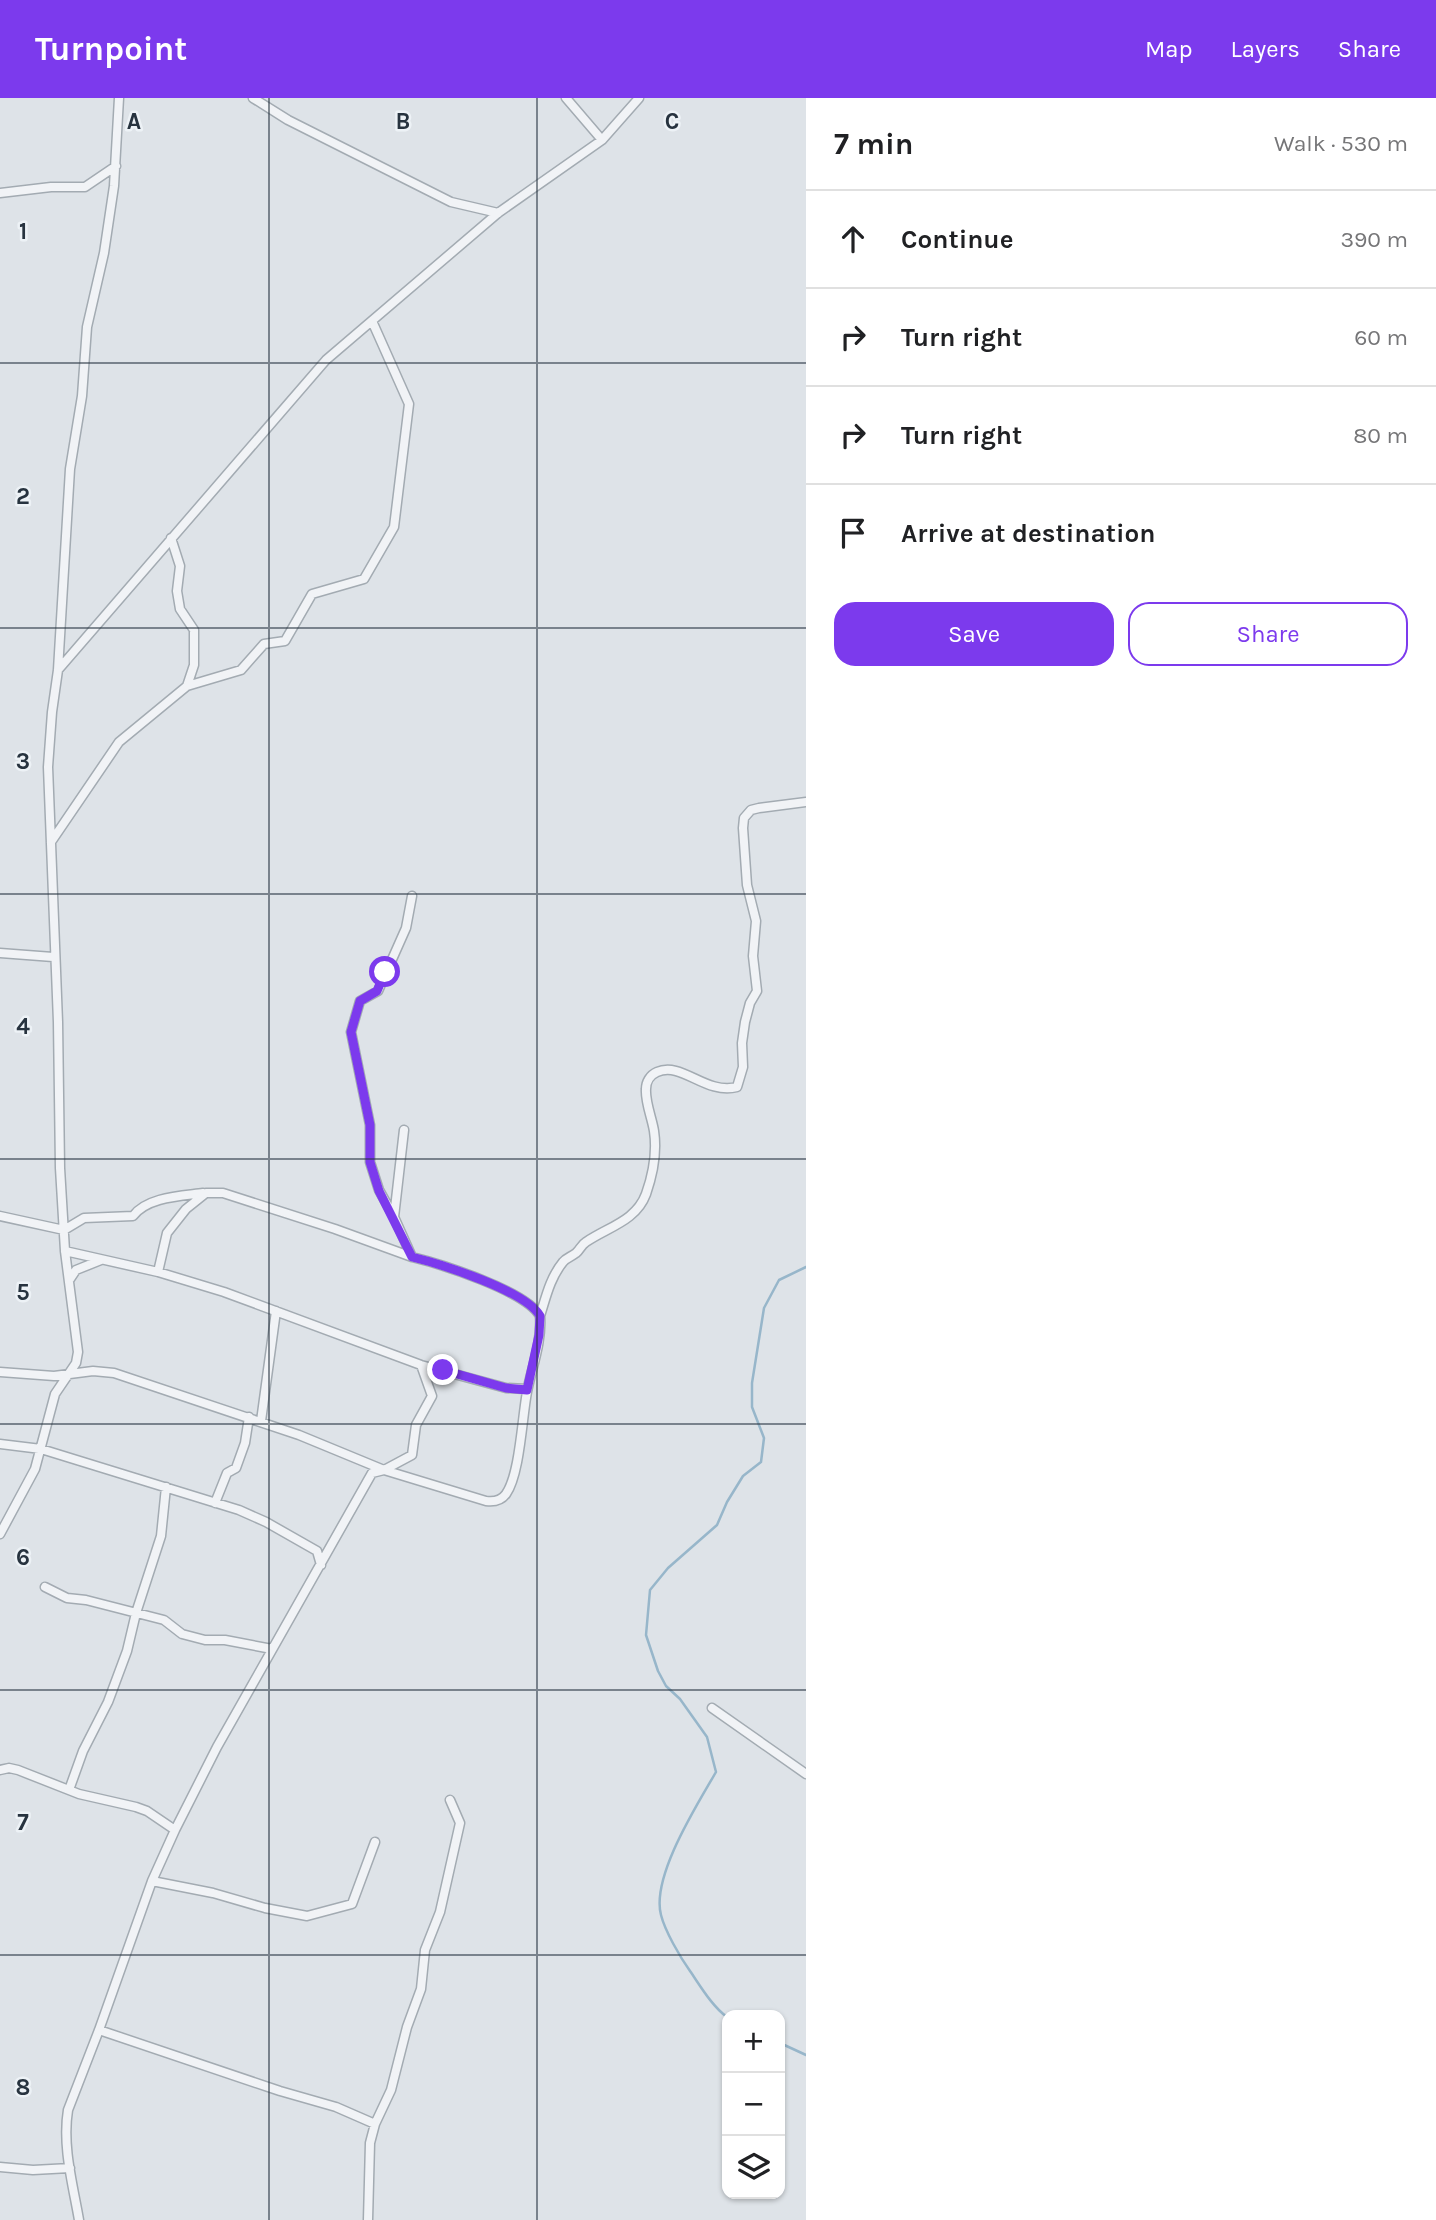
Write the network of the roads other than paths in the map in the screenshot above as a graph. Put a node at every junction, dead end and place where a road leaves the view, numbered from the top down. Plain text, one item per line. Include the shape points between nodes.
1 (119, 98) edge
2 (253, 98) edge
3 (566, 98) edge
4 (639, 98) edge
5 (602, 140) junction
6 (117, 166) junction
7 (0, 193) edge
8 (498, 213) junction
9 (372, 321) junction
10 (171, 538) junction
11 (58, 670) junction
12 (187, 686) junction
13 (806, 802) edge
14 (51, 842) junction
15 (412, 896) dead end
16 (0, 953) edge
17 (53, 957) junction
18 (404, 1130) dead end
19 (206, 1193) junction
20 (0, 1216) edge
21 (394, 1217) junction
22 (64, 1230) junction
23 (65, 1251) junction
24 (412, 1257) junction
25 (101, 1261) junction
26 (158, 1272) junction
27 (71, 1279) junction
28 (276, 1311) junction
29 (540, 1316) junction
30 (421, 1365) junction
31 (0, 1372) edge
32 (69, 1374) junction
33 (527, 1390) junction
34 (250, 1417) junction
35 (261, 1421) junction
36 (0, 1444) edge
37 (41, 1448) junction
38 (384, 1470) junction
39 (166, 1487) junction
40 (215, 1503) junction
41 (1, 1531) edge
42 (321, 1565) junction
43 (45, 1587) dead end
44 (136, 1613) junction
45 (272, 1649) junction
46 (712, 1708) dead end
47 (0, 1770) edge
48 (806, 1774) edge
49 (69, 1790) junction
50 (450, 1800) dead end
51 (175, 1830) junction
52 (375, 1842) dead end
53 (152, 1881) junction
54 (99, 2030) junction
55 (375, 2124) junction
56 (0, 2167) edge
57 (69, 2168) junction
58 (79, 2220) edge
59 (368, 2220) edge

1 - 6 street
2 - 8 street via 451,202
3 - 5 street
4 - 5 street
5 - 8 street
6 - 7 street via 85,187
6 - 11 street via 87,327 70,469
8 - 9 street
9 - 10 street via 326,360
9 - 12 street via 409,404 394,527 364,579 312,594 285,641 264,644 241,670
10 - 11 street
10 - 12 street via 180,566 180,609 194,630 194,665
11 - 14 street via 48,767
12 - 14 street via 119,742
13 - 29 street via 751,810 744,818 744,862 756,920 753,956 757,991 745,1023 743,1068 737,1087 707,1086 671,1069 649,1079 646,1089 655,1158 647,1193 639,1210 565,1259 554,1275
14 - 17 street
15 - 21 street via 406,928 377,991 360,1001 351,1032 370,1125 370,1162
16 - 17 street
17 - 22 street
18 - 21 street
19 - 22 street via 155,1202 133,1216 84,1218
19 - 24 street via 223,1194
19 - 26 street via 167,1233
20 - 22 street
21 - 24 street
22 - 23 street
23 - 25 street
23 - 27 street
24 - 29 street via 453,1268 528,1301
25 - 26 street
25 - 27 street via 76,1270
26 - 28 street
27 - 32 street via 78,1352
28 - 30 street
28 - 35 street
29 - 33 street
30 - 33 street
30 - 38 street via 432,1396 416,1425 412,1455
31 - 32 street
32 - 34 street via 114,1373
32 - 37 street via 55,1394
33 - 38 street via 515,1470 500,1499 486,1501
34 - 35 street
34 - 40 street via 236,1468 227,1473
35 - 38 street
36 - 37 street
37 - 39 street
37 - 41 street via 35,1469
38 - 42 street via 372,1473
39 - 40 street
39 - 44 street via 161,1536
40 - 42 street via 266,1522 317,1551
42 - 45 street
43 - 44 street via 67,1598
44 - 45 street via 163,1620 182,1634
44 - 49 street via 127,1651
45 - 51 street
46 - 48 street
47 - 49 street via 18,1770
49 - 51 street via 148,1811
50 - 55 street via 460,1823 443,1900 425,1950 422,1989 391,2090
51 - 53 street
52 - 53 street via 352,1904 307,1916
53 - 54 street
54 - 55 street
54 - 57 street via 68,2110
55 - 59 street via 368,2162
56 - 57 street
57 - 58 street

